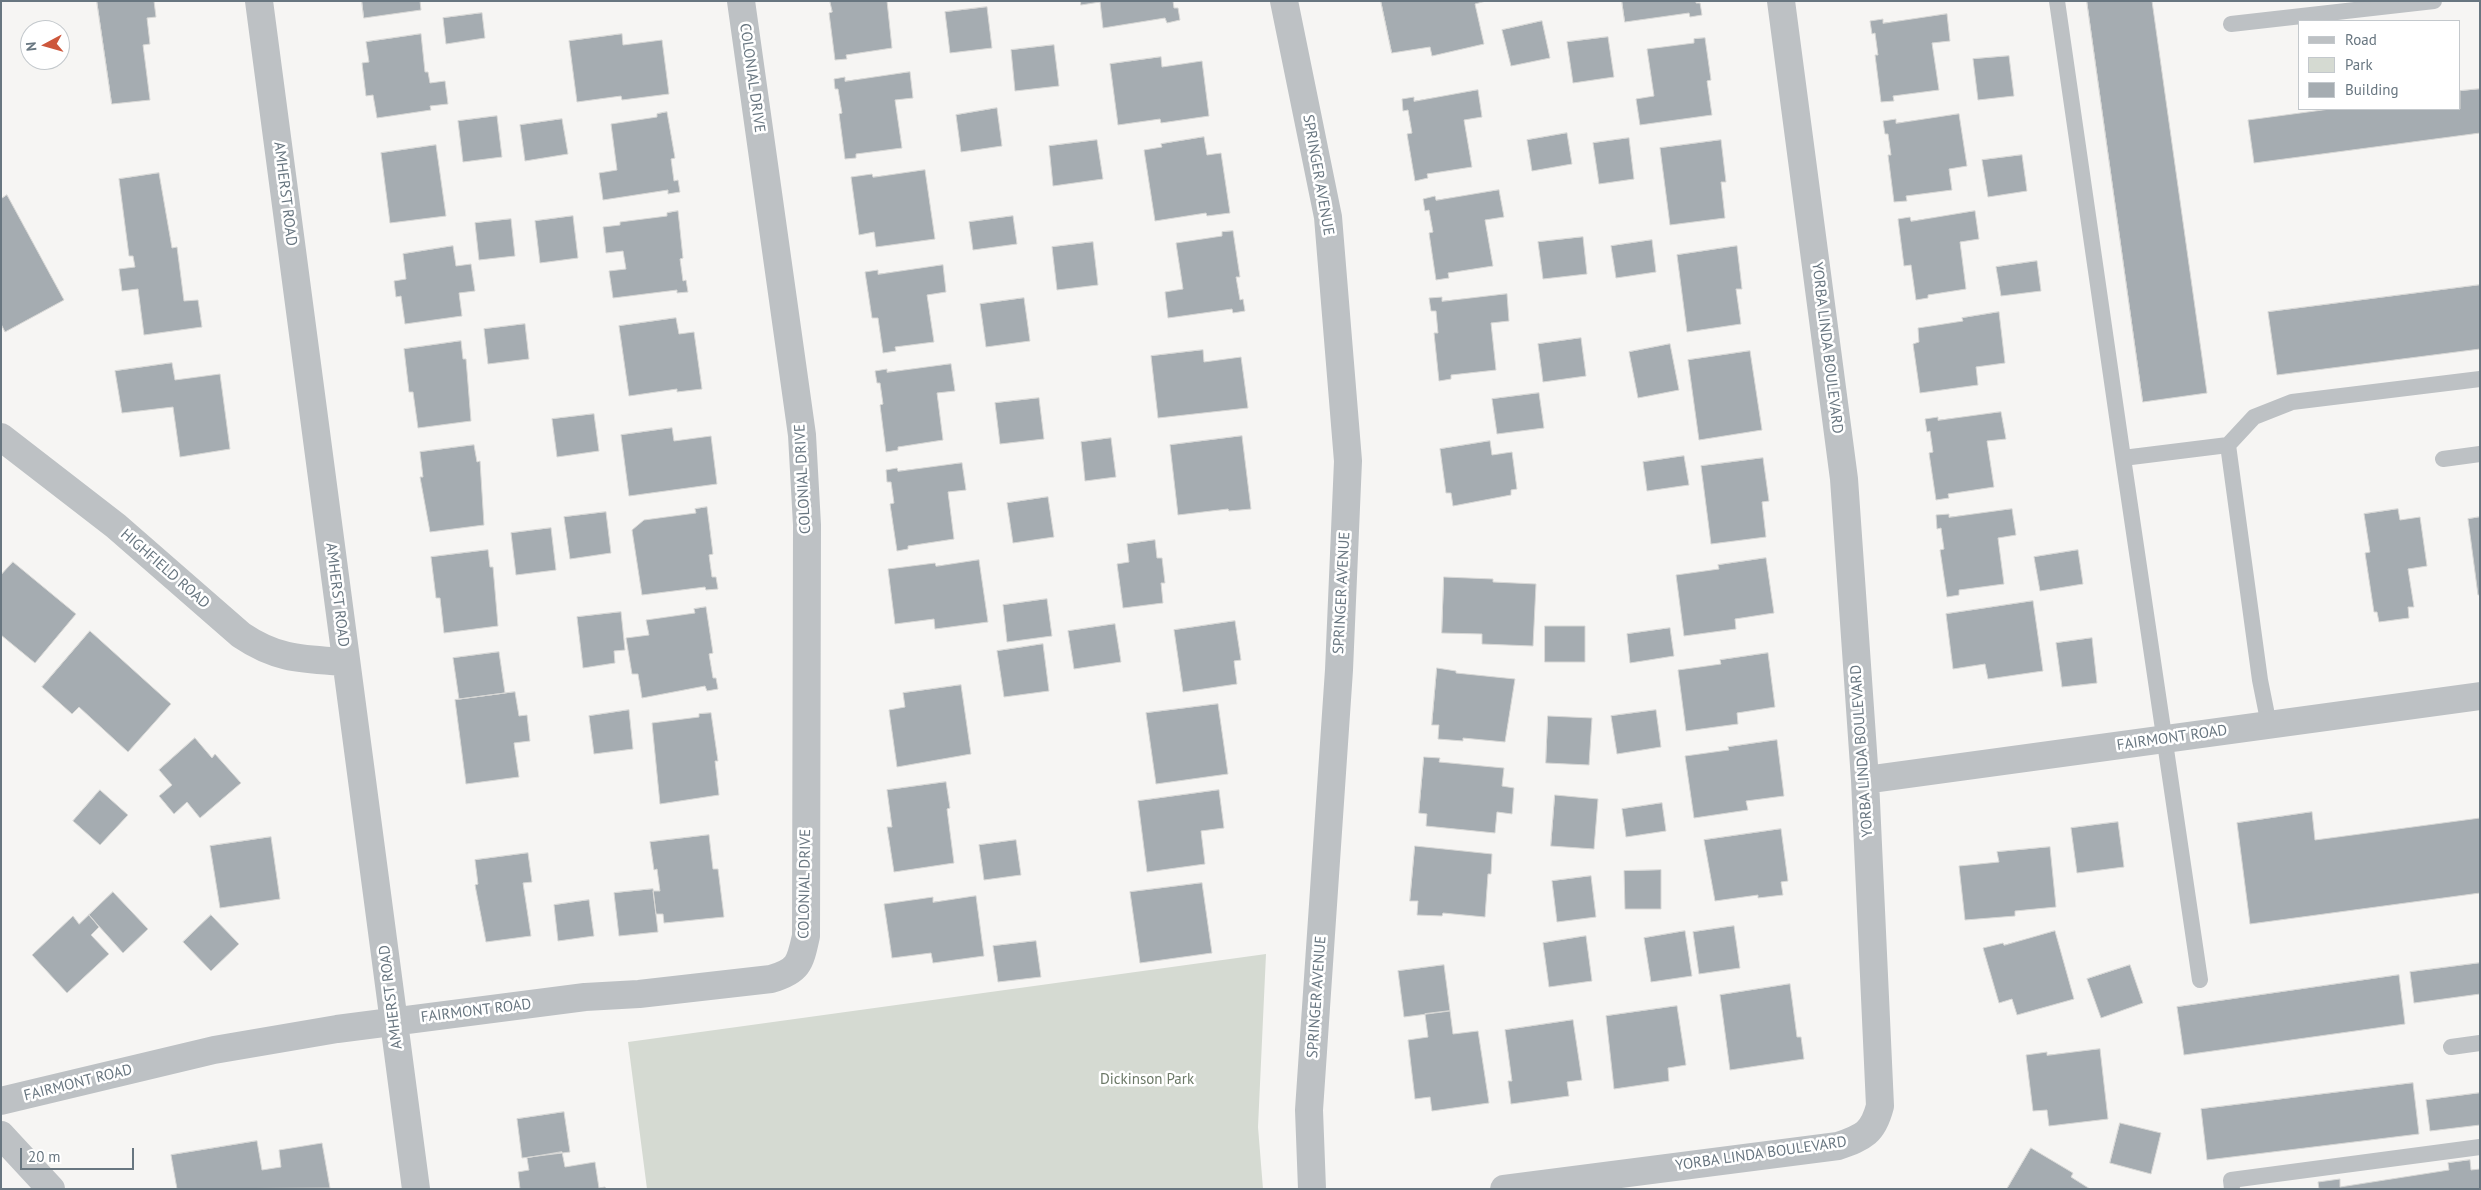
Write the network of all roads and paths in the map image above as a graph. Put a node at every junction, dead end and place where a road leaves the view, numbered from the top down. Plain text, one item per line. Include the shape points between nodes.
1 (259, 1) edge
2 (741, 1) edge
3 (1284, 1) edge
4 (1781, 1) edge
5 (2057, 1) edge
6 (2434, 1) edge
7 (2232, 24) dead end
8 (2480, 379) edge
9 (1, 437) edge
10 (2228, 445) junction
11 (2480, 454) edge
12 (2123, 458) junction
13 (2443, 459) dead end
14 (346, 662) junction
15 (2480, 696) edge
16 (2269, 725) junction
17 (2164, 740) junction
18 (1865, 780) junction
19 (801, 960) joint
20 (2200, 980) dead end
21 (393, 1022) junction
22 (2480, 1043) edge
23 (2451, 1047) dead end
24 (1, 1101) edge
25 (1, 1135) edge
26 (2480, 1147) edge
27 (51, 1189) edge
28 (416, 1189) edge
29 (1312, 1189) edge
30 (1504, 1189) edge
31 (2232, 1189) edge

1 - 14 street, AMHERST ROAD
2 - 19 street, COLONIAL DRIVE via 802,435 807,525 806,936
3 - 29 street, SPRINGER AVENUE via 1328,217 1348,461 1339,670 1310,1110
4 - 18 street, YORBA LINDA BOULEVARD via 1844,479
5 - 12 lane
6 - 7 lane
8 - 10 lane via 2292,402 2254,417
9 - 14 street, HIGHFIELD ROAD via 116,526 260,648 294,658
10 - 12 lane
10 - 16 lane
11 - 13 lane
12 - 17 lane
14 - 21 street, AMHERST ROAD
15 - 16 street, FAIRMONT ROAD
16 - 17 street, FAIRMONT ROAD
17 - 18 street, FAIRMONT ROAD
17 - 20 lane
18 - 30 street, YORBA LINDA BOULEVARD via 1880,1082 1880,1106 1875,1124 1861,1138 1838,1146
19 - 21 street, FAIRMONT ROAD via 790,974 771,979 586,997
21 - 24 street, FAIRMONT ROAD via 214,1050
21 - 28 street, AMHERST ROAD
22 - 23 lane
25 - 27 street
26 - 31 lane via 2231,1180

